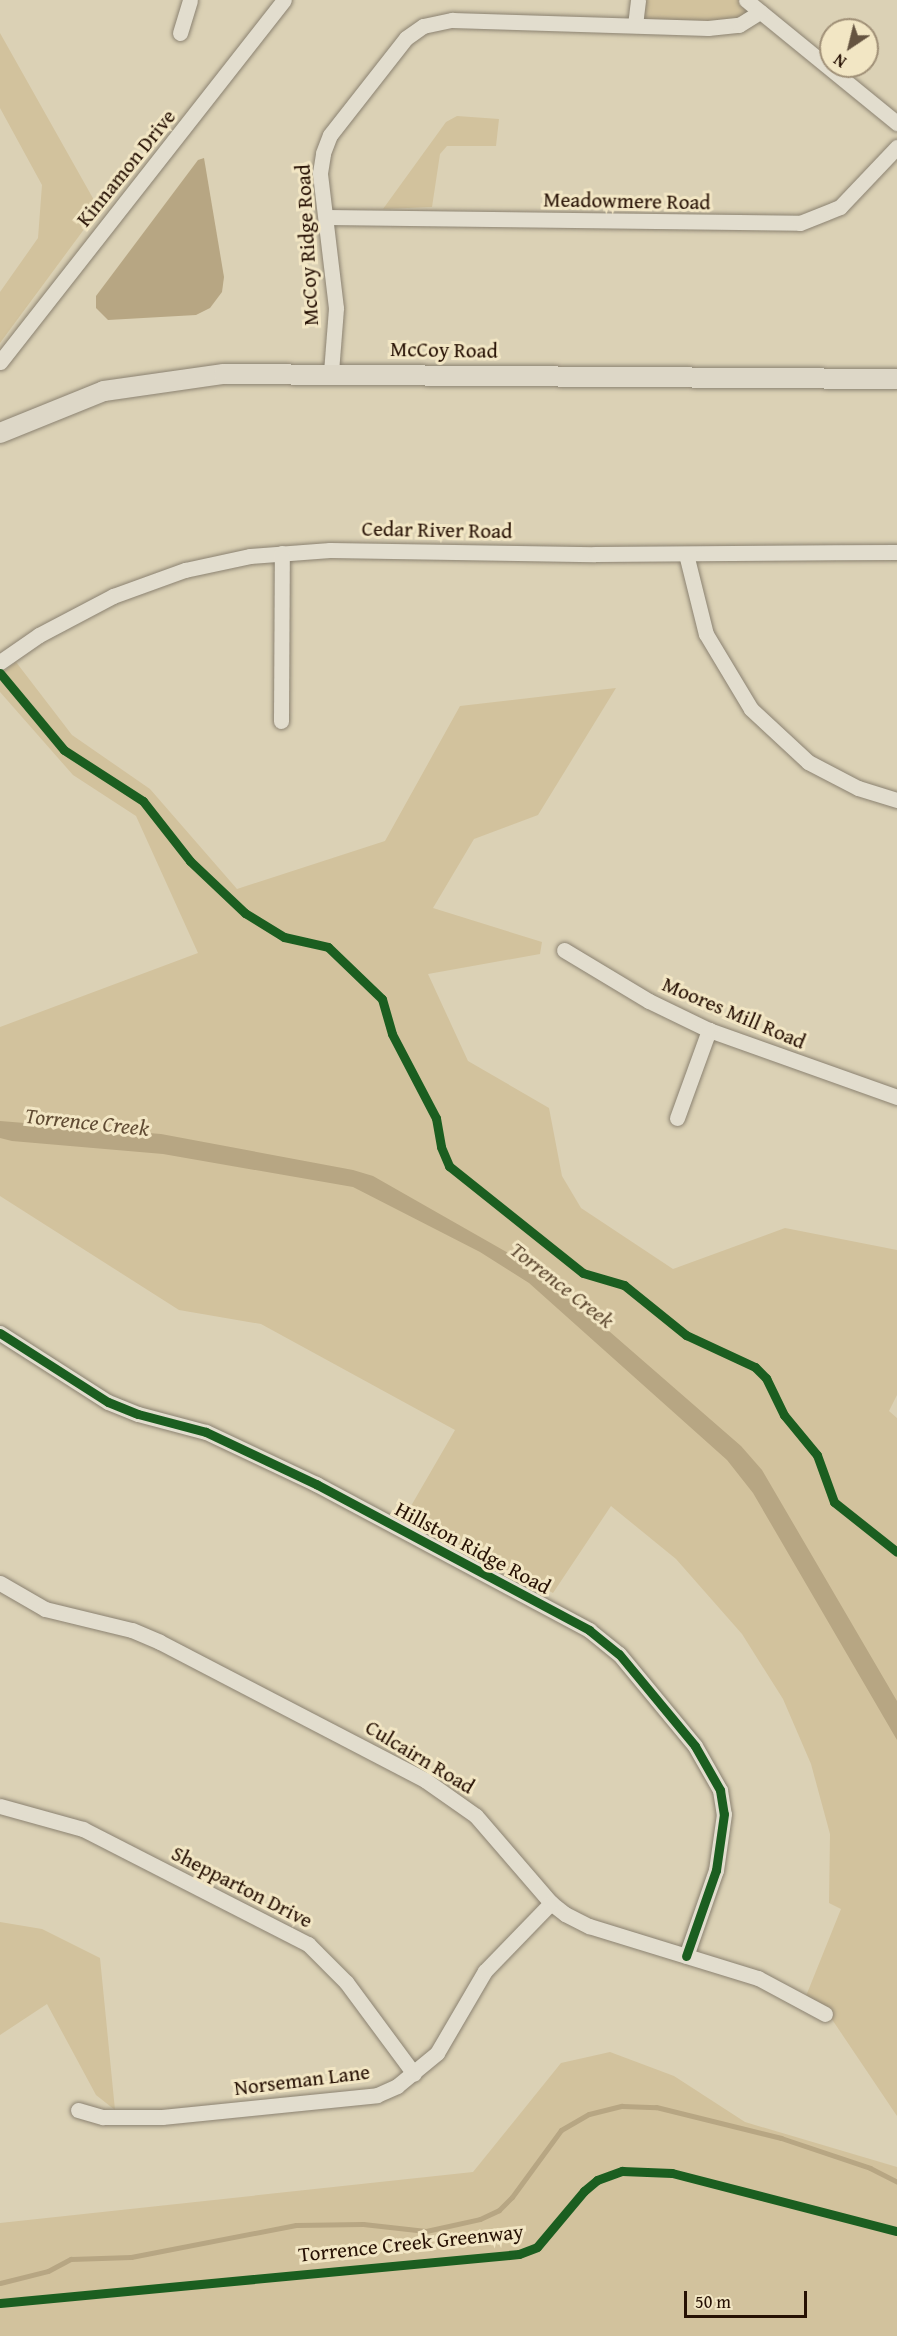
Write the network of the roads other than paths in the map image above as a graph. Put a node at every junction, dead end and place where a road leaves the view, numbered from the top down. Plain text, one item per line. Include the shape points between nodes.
1 (190, 0) edge
2 (284, 0) edge
3 (638, 0) edge
4 (746, 0) edge
5 (760, 12) junction
6 (635, 25) junction
7 (180, 33) dead end
8 (897, 123) edge
9 (897, 147) edge
10 (327, 217) junction
11 (0, 362) edge
12 (331, 372) junction
13 (897, 379) edge
14 (0, 433) edge
15 (897, 552) edge
16 (282, 553) junction
17 (686, 554) junction
18 (0, 662) edge
19 (281, 721) dead end
20 (897, 800) edge
21 (564, 950) dead end
22 (709, 1030) junction
23 (897, 1097) edge
24 (677, 1118) dead end
25 (0, 1333) edge
26 (0, 1582) edge
27 (0, 1806) edge
28 (551, 1903) junction
29 (686, 1956) junction
30 (825, 2014) dead end
31 (414, 2074) junction
32 (78, 2110) dead end

1 - 7 street
2 - 11 street, Kinnamon Drive
3 - 6 street
4 - 5 street
5 - 6 street, McCoy Ridge Road via 739,25
5 - 8 street
6 - 10 street, McCoy Ridge Road via 452,20 423,26 406,38 330,135 320,173
9 - 10 street, Meadowmere Road via 840,207 800,223
10 - 12 street, McCoy Ridge Road via 336,308
12 - 13 main road, McCoy Road
12 - 14 main road, McCoy Road via 224,374 143,384 94,395
15 - 17 street, Cedar River Road
16 - 17 street, Cedar River Road via 330,550
16 - 18 street, Cedar River Road via 185,570 113,596 39,635
16 - 19 street
17 - 20 street via 706,634 751,709 787,746 818,768 858,788
21 - 22 street, Moores Mill Road via 649,1001
22 - 23 street, Moores Mill Road
22 - 24 street
25 - 29 street, Hillston Ridge Road via 108,1402 206,1432 316,1484 580,1625 619,1654 695,1746 720,1790 724,1814 721,1842
26 - 28 street, Culcairn Road via 45,1609 132,1630 160,1642 425,1780 476,1816
27 - 31 street, Shepparton Drive via 83,1829 308,1944 340,1974
28 - 29 street, Culcairn Road via 589,1926
28 - 31 street, Norseman Lane via 485,1971 442,2045
29 - 30 street, Culcairn Road via 774,1985
31 - 32 street, Norseman Lane via 376,2095 343,2099 162,2117 103,2117

